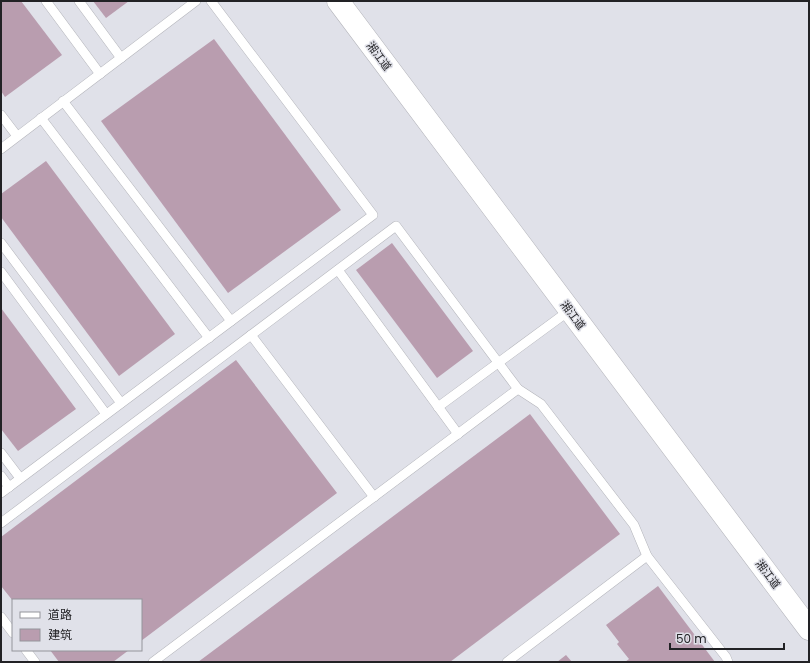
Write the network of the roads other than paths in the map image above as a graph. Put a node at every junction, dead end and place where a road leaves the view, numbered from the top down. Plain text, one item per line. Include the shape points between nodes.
1 (46, 1) edge
2 (79, 1) edge
3 (196, 1) edge
4 (211, 1) edge
5 (338, 1) edge
6 (121, 58) junction
7 (100, 74) junction
8 (63, 101) junction
9 (1, 115) edge
10 (41, 118) junction
11 (17, 136) junction
12 (1, 149) edge
13 (1, 243) edge
14 (338, 270) junction
15 (1, 272) edge
16 (570, 310) junction
17 (232, 321) junction
18 (251, 335) junction
19 (209, 338) junction
20 (498, 363) junction
21 (518, 389) junction
22 (121, 403) junction
23 (438, 407) junction
24 (106, 414) junction
25 (458, 434) junction
26 (1, 453) edge
27 (1, 476) edge
28 (20, 478) junction
29 (9, 486) junction
30 (1, 493) edge
31 (374, 497) junction
32 (1, 523) edge
33 (648, 556) junction
34 (1, 617) edge
35 (809, 629) edge
36 (12, 632) edge
37 (27, 651) edge
38 (35, 662) edge
39 (153, 662) edge
40 (507, 662) edge
41 (728, 662) edge

1 - 7 lane
2 - 6 lane
3 - 6 lane
4 - 17 lane via 373,215
5 - 16 main road, 湘江道
6 - 7 lane
7 - 8 lane
8 - 10 lane
8 - 17 lane
9 - 11 lane
10 - 11 lane
10 - 19 lane
11 - 12 lane
13 - 22 lane
14 - 18 lane
14 - 20 lane via 396,226
14 - 23 lane
15 - 24 lane
16 - 20 lane
16 - 35 main road, 湘江道
17 - 19 lane
18 - 31 lane
18 - 32 lane
19 - 22 lane
20 - 21 lane
20 - 23 lane
21 - 25 lane
21 - 33 lane via 541,404 634,525
22 - 24 lane
23 - 25 lane
24 - 28 lane
25 - 31 lane
26 - 28 lane
27 - 29 lane
28 - 29 lane
29 - 30 lane
31 - 39 lane
33 - 40 lane
33 - 41 lane
34 - 36 lane
37 - 38 lane

